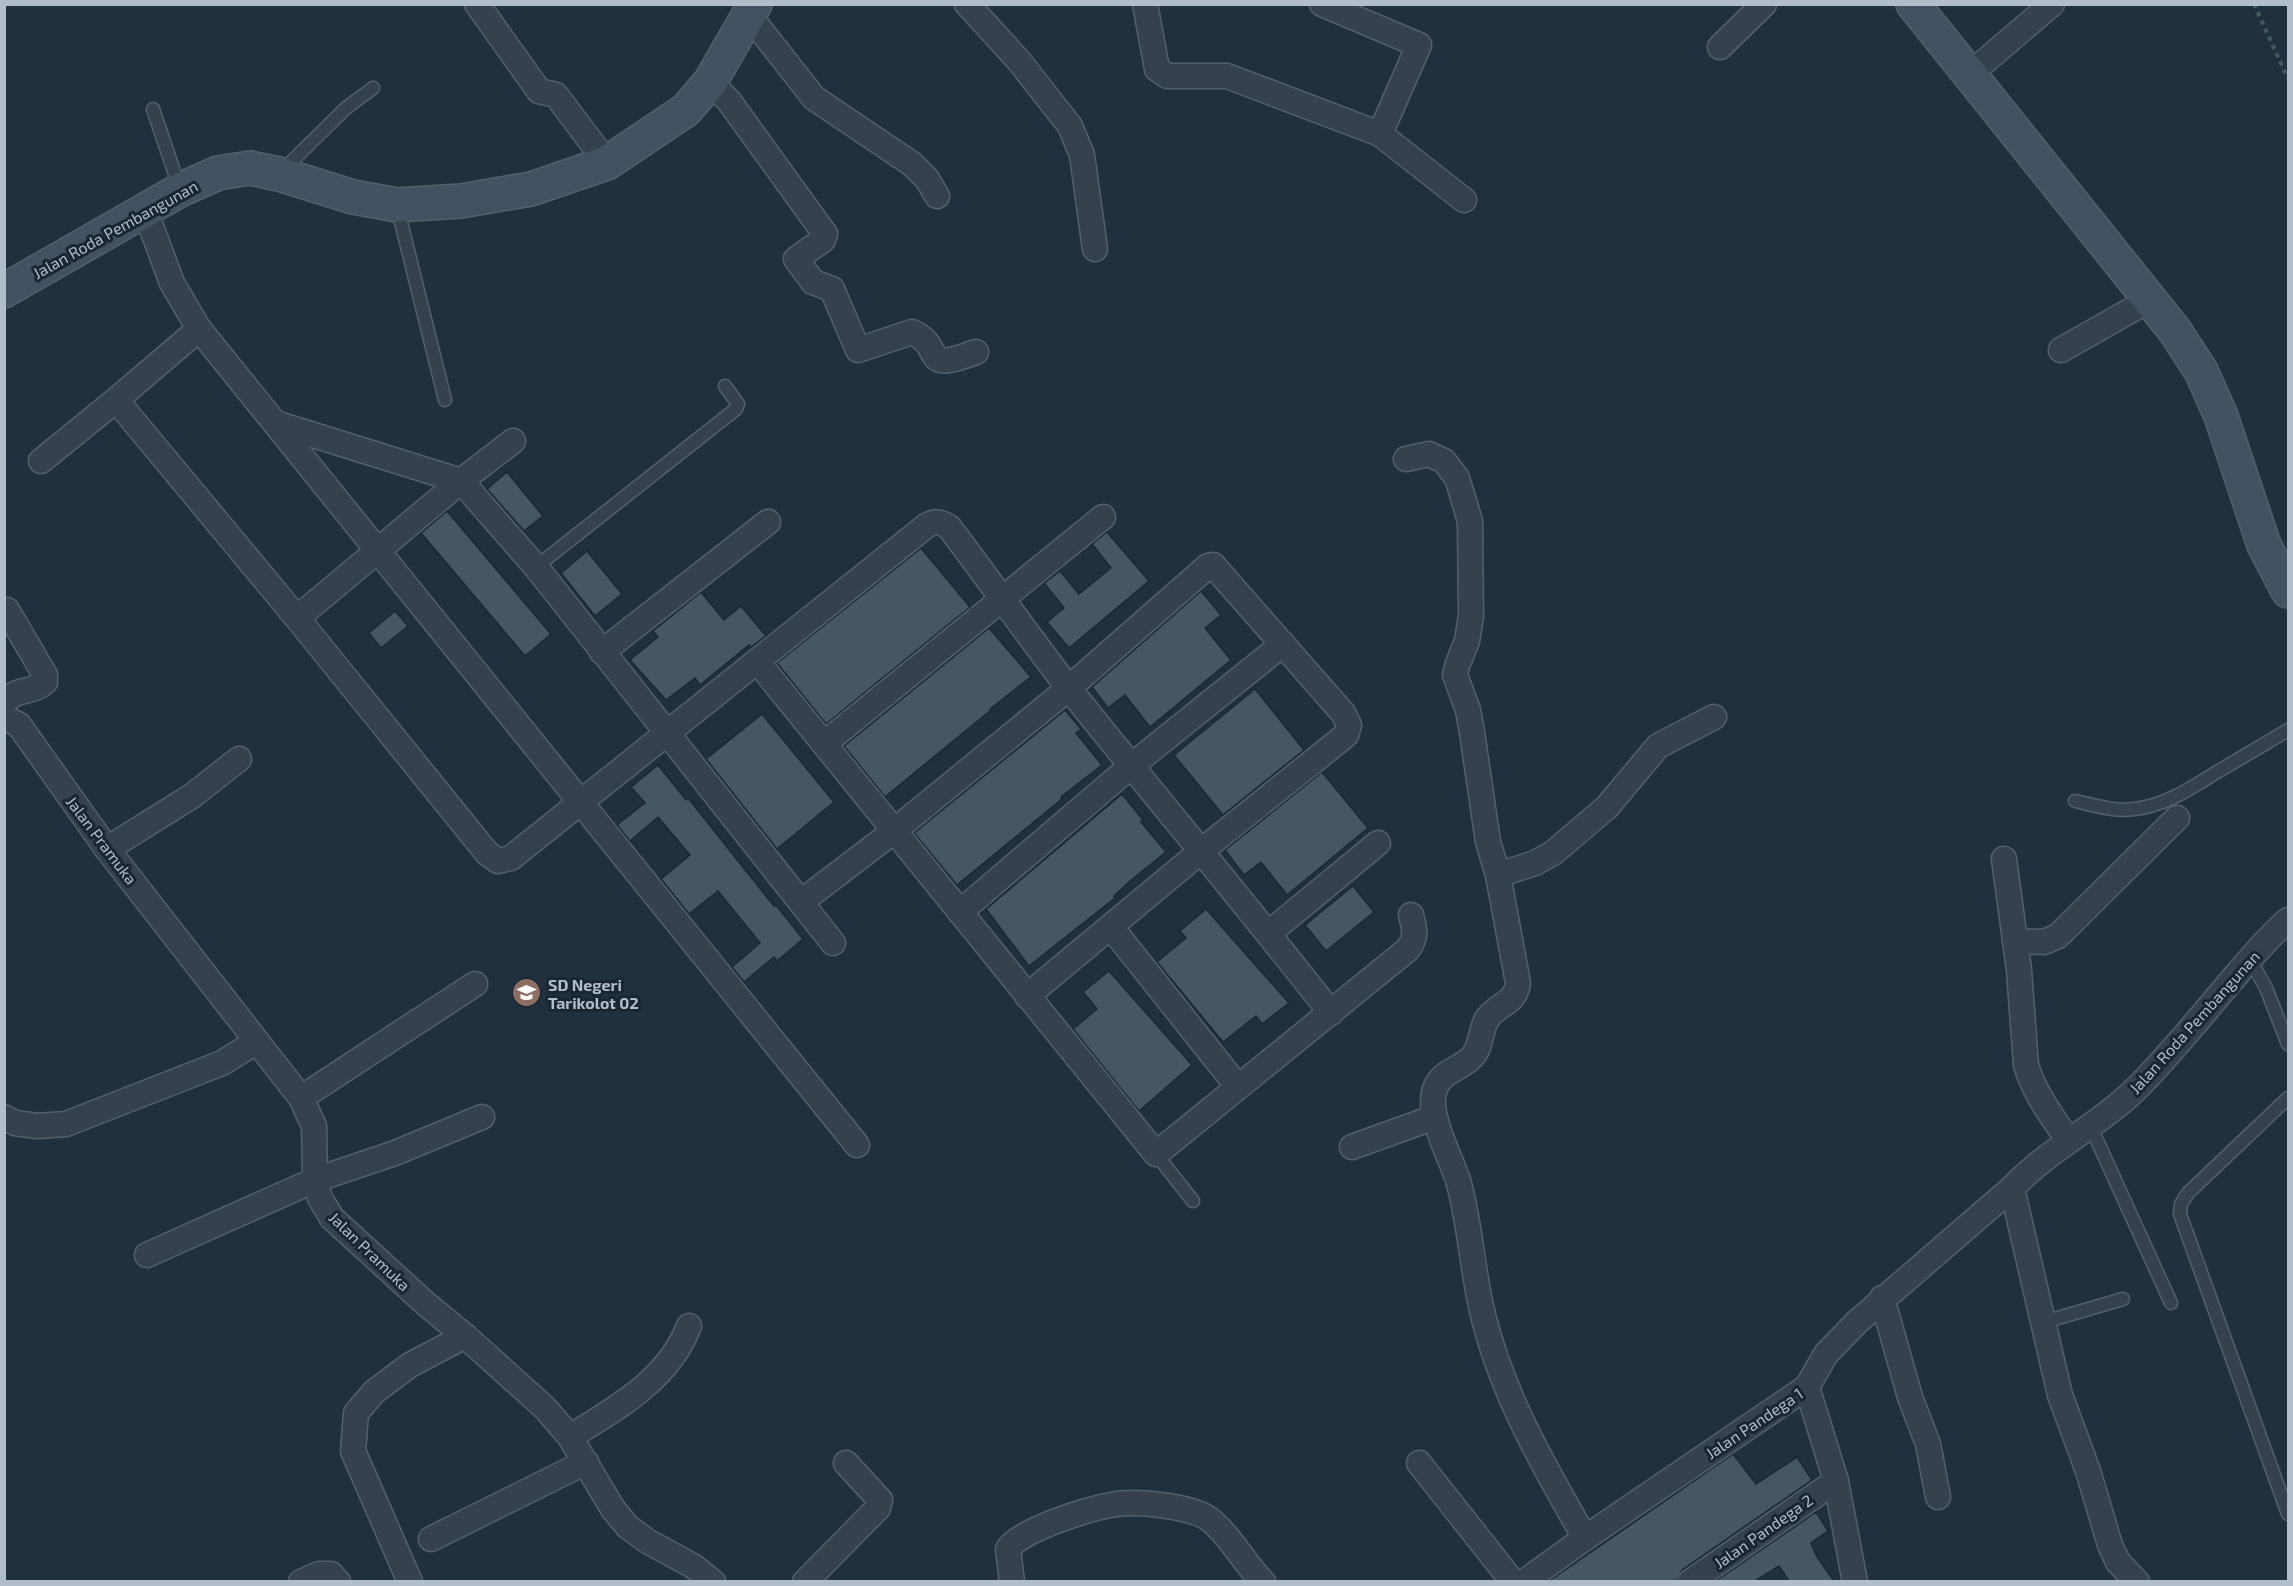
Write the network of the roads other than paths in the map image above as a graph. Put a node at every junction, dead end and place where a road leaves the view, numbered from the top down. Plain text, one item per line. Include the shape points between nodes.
1 (477, 4) edge
2 (967, 4) edge
3 (1145, 4) edge
4 (1322, 4) edge
5 (1764, 4) edge
6 (1913, 4) edge
7 (2052, 4) edge
8 (752, 10) edge
9 (1720, 47) dead end
10 (1970, 74) junction
11 (710, 82) junction
12 (373, 88) dead end
13 (153, 109) dead end
14 (1380, 134) junction
15 (607, 163) junction
16 (279, 174) junction
17 (180, 190) junction
18 (937, 196) dead end
19 (1464, 200) dead end
20 (397, 205) junction
21 (145, 210) junction
22 (1095, 249) dead end
23 (4, 291) edge
24 (2150, 300) junction
25 (199, 329) junction
26 (2061, 350) dead end
27 (976, 352) dead end
28 (725, 386) dead end
29 (116, 400) junction
30 (445, 400) dead end
31 (275, 423) junction
32 (513, 441) dead end
33 (1406, 459) dead end
34 (41, 460) dead end
35 (462, 481) junction
36 (1103, 517) dead end
37 (768, 522) dead end
38 (379, 550) junction
39 (536, 567) junction
40 (2289, 591) edge
41 (1004, 599) junction
42 (7, 610) dead end
43 (297, 618) junction
44 (1283, 644) junction
45 (603, 652) junction
46 (757, 661) junction
47 (1069, 688) junction
48 (4, 703) edge
49 (4, 717) edge
50 (1714, 717) dead end
51 (2289, 730) edge
52 (666, 733) junction
53 (825, 743) junction
54 (239, 759) dead end
55 (1131, 766) junction
56 (2075, 801) dead end
57 (579, 802) junction
58 (2177, 818) dead end
59 (894, 831) junction
60 (1378, 843) dead end
61 (107, 849) junction
62 (1200, 852) junction
63 (2004, 859) dead end
64 (1498, 875) junction
65 (801, 902) junction
66 (960, 912) junction
67 (1411, 915) dead end
68 (2289, 920) edge
69 (1111, 927) junction
70 (1269, 933) junction
71 (2015, 941) junction
72 (833, 943) dead end
73 (2250, 959) junction
74 (474, 984) dead end
75 (1027, 996) junction
76 (1331, 1013) junction
77 (256, 1042) junction
78 (2289, 1044) edge
79 (1238, 1087) junction
80 (301, 1098) junction
81 (2289, 1098) edge
82 (4, 1117) edge
83 (482, 1117) dead end
84 (1435, 1117) junction
85 (2090, 1125) junction
86 (2068, 1140) junction
87 (857, 1145) dead end
88 (1352, 1146) dead end
89 (1156, 1154) junction
90 (315, 1180) junction
91 (2012, 1188) junction
92 (1193, 1201) dead end
93 (147, 1256) dead end
94 (1882, 1298) junction
95 (2123, 1299) dead end
96 (2171, 1303) dead end
97 (2044, 1322) junction
98 (690, 1326) dead end
99 (465, 1336) junction
100 (1807, 1387) junction
101 (570, 1437) junction
102 (586, 1462) junction
103 (846, 1463) dead end
104 (1419, 1463) dead end
105 (1836, 1481) junction
106 (1938, 1497) dead end
107 (2289, 1514) edge
108 (1585, 1538) junction
109 (430, 1539) dead end
110 (301, 1581) edge
111 (338, 1581) edge
112 (410, 1581) edge
113 (713, 1581) edge
114 (805, 1581) edge
115 (1012, 1581) edge
116 (1263, 1581) edge
117 (1513, 1581) edge
118 (1524, 1581) edge
119 (1690, 1581) edge
120 (1855, 1581) edge
121 (2137, 1581) edge

1 - 15 street via 539,92 556,95
2 - 22 street via 1070,126 1082,155
3 - 14 street via 1157,69 1167,76 1227,76
4 - 14 street via 1419,45
5 - 9 street
6 - 10 street
7 - 10 street
8 - 11 street, Jalan Roda Pembangunan
8 - 18 street via 814,98 912,164
10 - 24 street
11 - 15 street, Jalan Roda Pembangunan via 686,110
11 - 27 street via 729,101 825,234 823,240 796,260 813,282 832,289 858,350 912,332 940,362
12 - 16 lane via 346,108
13 - 17 lane
14 - 19 street
15 - 20 street, Jalan Roda Pembangunan via 531,189 461,201
16 - 17 street, Jalan Roda Pembangunan via 250,168 218,173
16 - 20 street, Jalan Roda Pembangunan via 353,197
17 - 21 street, Jalan Roda Pembangunan
20 - 30 lane
21 - 23 street, Jalan Roda Pembangunan
21 - 25 street via 172,283
24 - 26 street
24 - 40 street via 2201,371 2221,416 2264,545
25 - 29 street
25 - 31 street
28 - 39 lane via 738,404 736,409
29 - 34 street
29 - 43 street
31 - 35 street
31 - 38 street
32 - 35 street
33 - 64 street via 1429,454 1444,461 1457,478 1470,521 1471,616 1455,675 1468,710 1488,842
35 - 38 street
35 - 39 street
36 - 41 street
37 - 45 street
38 - 43 street
38 - 57 street
39 - 45 street
41 - 46 street via 949,527 934,522
41 - 47 street
41 - 53 street
42 - 48 street via 45,675 45,682 39,688 9,696
43 - 57 street via 487,853 498,861 511,858
44 - 47 street via 1216,567 1208,566
44 - 55 street
44 - 62 street via 1343,713 1349,724 1346,735
45 - 52 street
46 - 52 street
46 - 53 street
47 - 55 street
47 - 59 street
49 - 61 street, Jalan Pramuka via 19,725
50 - 64 street via 1658,746 1607,807 1553,853
51 - 56 lane via 2189,789 2152,806 2132,810
52 - 57 street
52 - 65 street
53 - 59 street
54 - 61 street via 192,796
55 - 62 street
55 - 66 street
57 - 87 street
58 - 71 street via 2058,936 2044,942
59 - 65 street
59 - 66 street
60 - 70 street
61 - 77 street, Jalan Pramuka
62 - 69 street
62 - 70 street
63 - 71 street
64 - 84 street via 1517,991 1488,1017 1472,1058 1441,1078 1432,1101
65 - 72 street
66 - 75 street
67 - 76 street via 1415,935 1407,950
68 - 73 street, Jalan Roda Pembangunan
69 - 75 street
69 - 79 street
70 - 76 street
71 - 86 street via 2026,1065 2030,1080
73 - 78 lane
73 - 85 street, Jalan Roda Pembangunan via 2139,1086
74 - 80 street
75 - 89 street
76 - 79 street
77 - 80 street, Jalan Pramuka
77 - 82 street via 222,1063 66,1124 37,1126
79 - 89 street
80 - 90 street, Jalan Pramuka via 314,1126
81 - 107 lane via 2188,1193 2180,1214
83 - 90 street
84 - 88 street
84 - 108 street via 1457,1180 1484,1318 1506,1387 1539,1458
85 - 86 street, Jalan Roda Pembangunan
85 - 96 lane
86 - 91 street, Jalan Roda Pembangunan
89 - 92 lane
90 - 93 street
90 - 99 street, Jalan Pramuka via 332,1218
91 - 94 street, Jalan Pandega 1
91 - 97 street
94 - 100 street, Jalan Pandega 1 via 1826,1354
94 - 106 street via 1910,1397 1928,1444
95 - 97 lane
97 - 121 street via 2060,1395 2110,1545 2118,1562
98 - 101 street via 666,1366 630,1400
99 - 101 street, Jalan Pramuka via 545,1408
99 - 112 street via 410,1365 374,1392 356,1413 353,1451
100 - 105 street
100 - 108 street, Jalan Pandega 1
101 - 102 street, Jalan Pramuka
102 - 109 street
102 - 113 street, Jalan Pramuka via 627,1527
103 - 114 street via 876,1493 880,1500 878,1508
104 - 117 street
105 - 119 street, Jalan Pandega 2
105 - 120 street
108 - 118 street, Jalan Pandega 1
110 - 111 street via 319,1574 331,1574
115 - 116 street via 1008,1549 1028,1532 1112,1504 1133,1503 1191,1510 1209,1519

